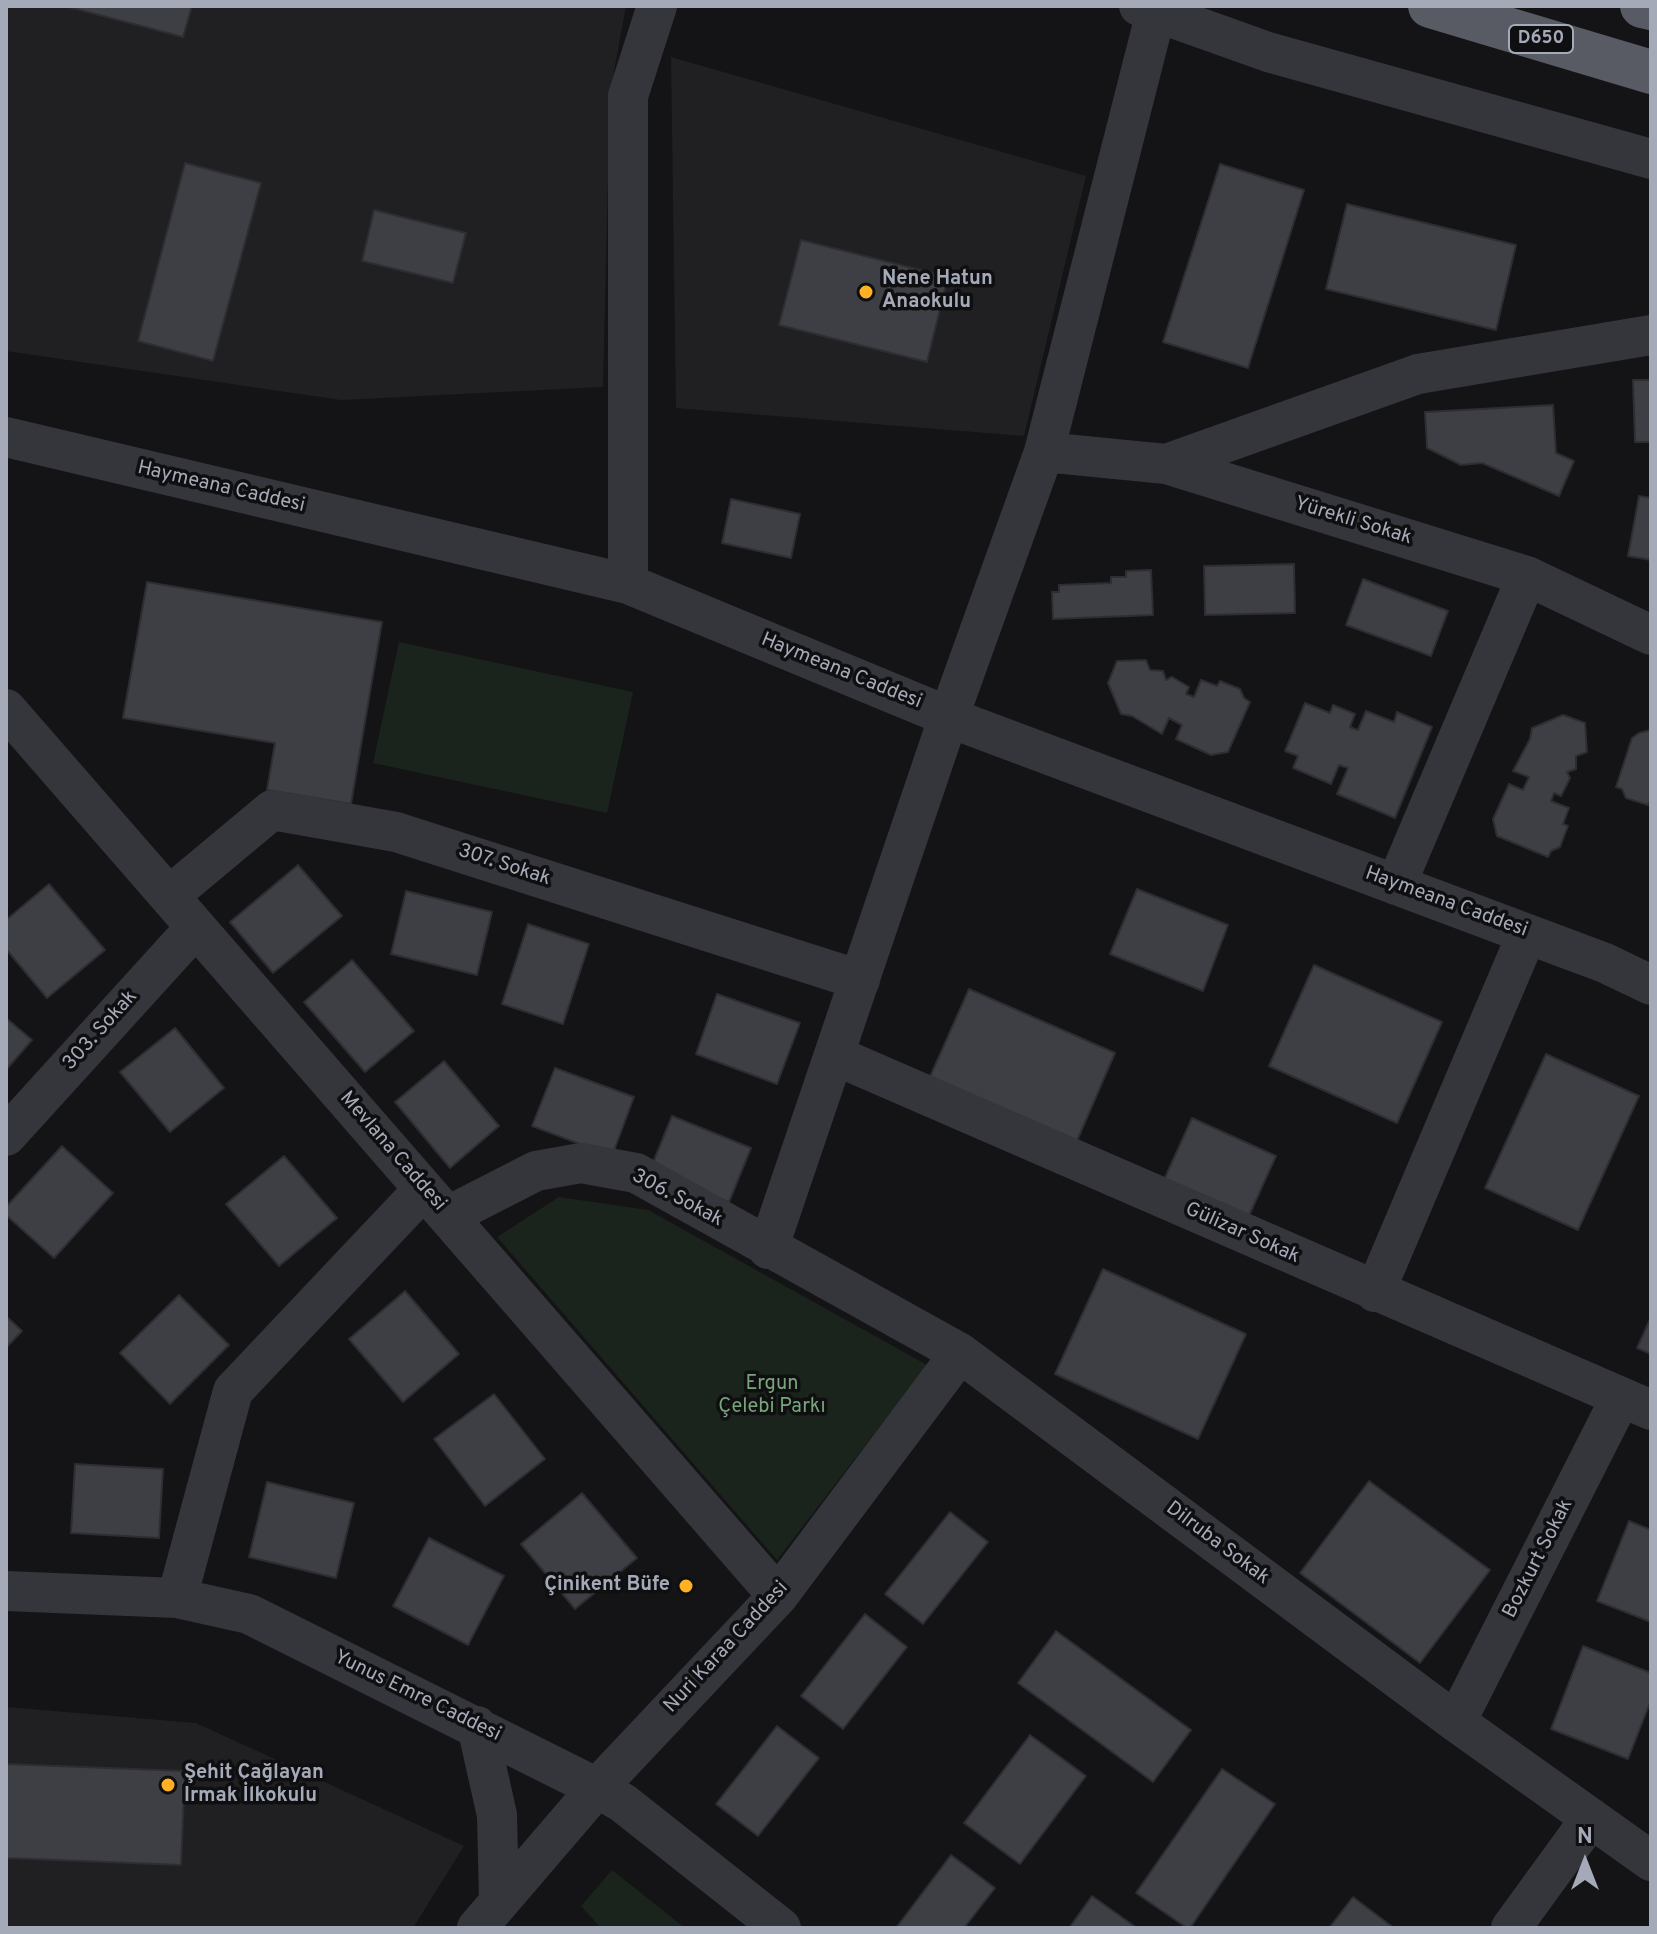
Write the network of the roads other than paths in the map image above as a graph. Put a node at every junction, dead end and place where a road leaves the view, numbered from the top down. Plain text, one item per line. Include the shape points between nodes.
1 (657, 6) edge
2 (1430, 6) edge
3 (1642, 6) edge
4 (1651, 8) edge
5 (1148, 9) edge
6 (1651, 72) edge
7 (1651, 159) edge
8 (1651, 335) edge
9 (6, 437) edge
10 (1044, 452) junction
11 (1166, 464) junction
12 (1527, 576) junction
13 (628, 584) junction
14 (1651, 635) edge
15 (6, 709) edge
16 (949, 716) junction
17 (1396, 885) junction
18 (169, 896) junction
19 (196, 927) junction
20 (1527, 934) junction
21 (860, 980) junction
22 (1651, 985) edge
23 (834, 1055) junction
24 (6, 1136) edge
25 (436, 1203) junction
26 (768, 1249) junction
27 (1375, 1292) junction
28 (960, 1353) junction
29 (1636, 1404) edge
30 (6, 1591) edge
31 (778, 1596) junction
32 (177, 1598) junction
33 (1456, 1722) junction
34 (477, 1726) junction
35 (597, 1788) junction
36 (1591, 1818) junction
37 (1651, 1861) edge
38 (488, 1915) edge
39 (781, 1928) edge
40 (1511, 1928) edge

1 - 13 street via 628,96
2 - 6 highway, D650
3 - 4 highway
5 - 7 street via 1268,52
5 - 10 street
8 - 11 street via 1418,374
9 - 13 street, Haymeana Caddesi
10 - 11 street, Yürekli Sokak
10 - 16 street
11 - 12 street, Yürekli Sokak
12 - 14 street, Yürekli Sokak
12 - 17 street
13 - 16 street, Haymeana Caddesi
15 - 18 street, Mevlana Caddesi
16 - 17 street, Haymeana Caddesi
16 - 21 street
17 - 20 street, Haymeana Caddesi
18 - 19 street, Mevlana Caddesi
18 - 21 street, 307. Sokak via 272,810 396,832
19 - 24 street, 303. Sokak
19 - 25 street, Mevlana Caddesi
20 - 22 street, Haymeana Caddesi
20 - 27 street
21 - 23 street
23 - 26 street
23 - 27 street, Gülizar Sokak
25 - 26 street, 306. Sokak via 536,1171 581,1163 636,1173
25 - 31 street, Mevlana Caddesi
25 - 32 street, 306. Sokak via 233,1391
26 - 28 street, Dilruba Sokak
27 - 29 street, Gülizar Sokak
28 - 31 street, Nuri Karaa Caddesi
28 - 33 street, Dilruba Sokak
29 - 33 street, Bozkurt Sokak
30 - 32 street, Yunus Emre Caddesi
31 - 35 street, Nuri Karaa Caddesi
32 - 34 street, Yunus Emre Caddesi via 249,1614
33 - 36 street, Dilruba Sokak
34 - 35 street, Yunus Emre Caddesi
34 - 38 street via 497,1815
35 - 38 street, Nuri Karaa Caddesi
35 - 39 street, Yunus Emre Caddesi
36 - 37 street, Dilruba Sokak
36 - 40 street

